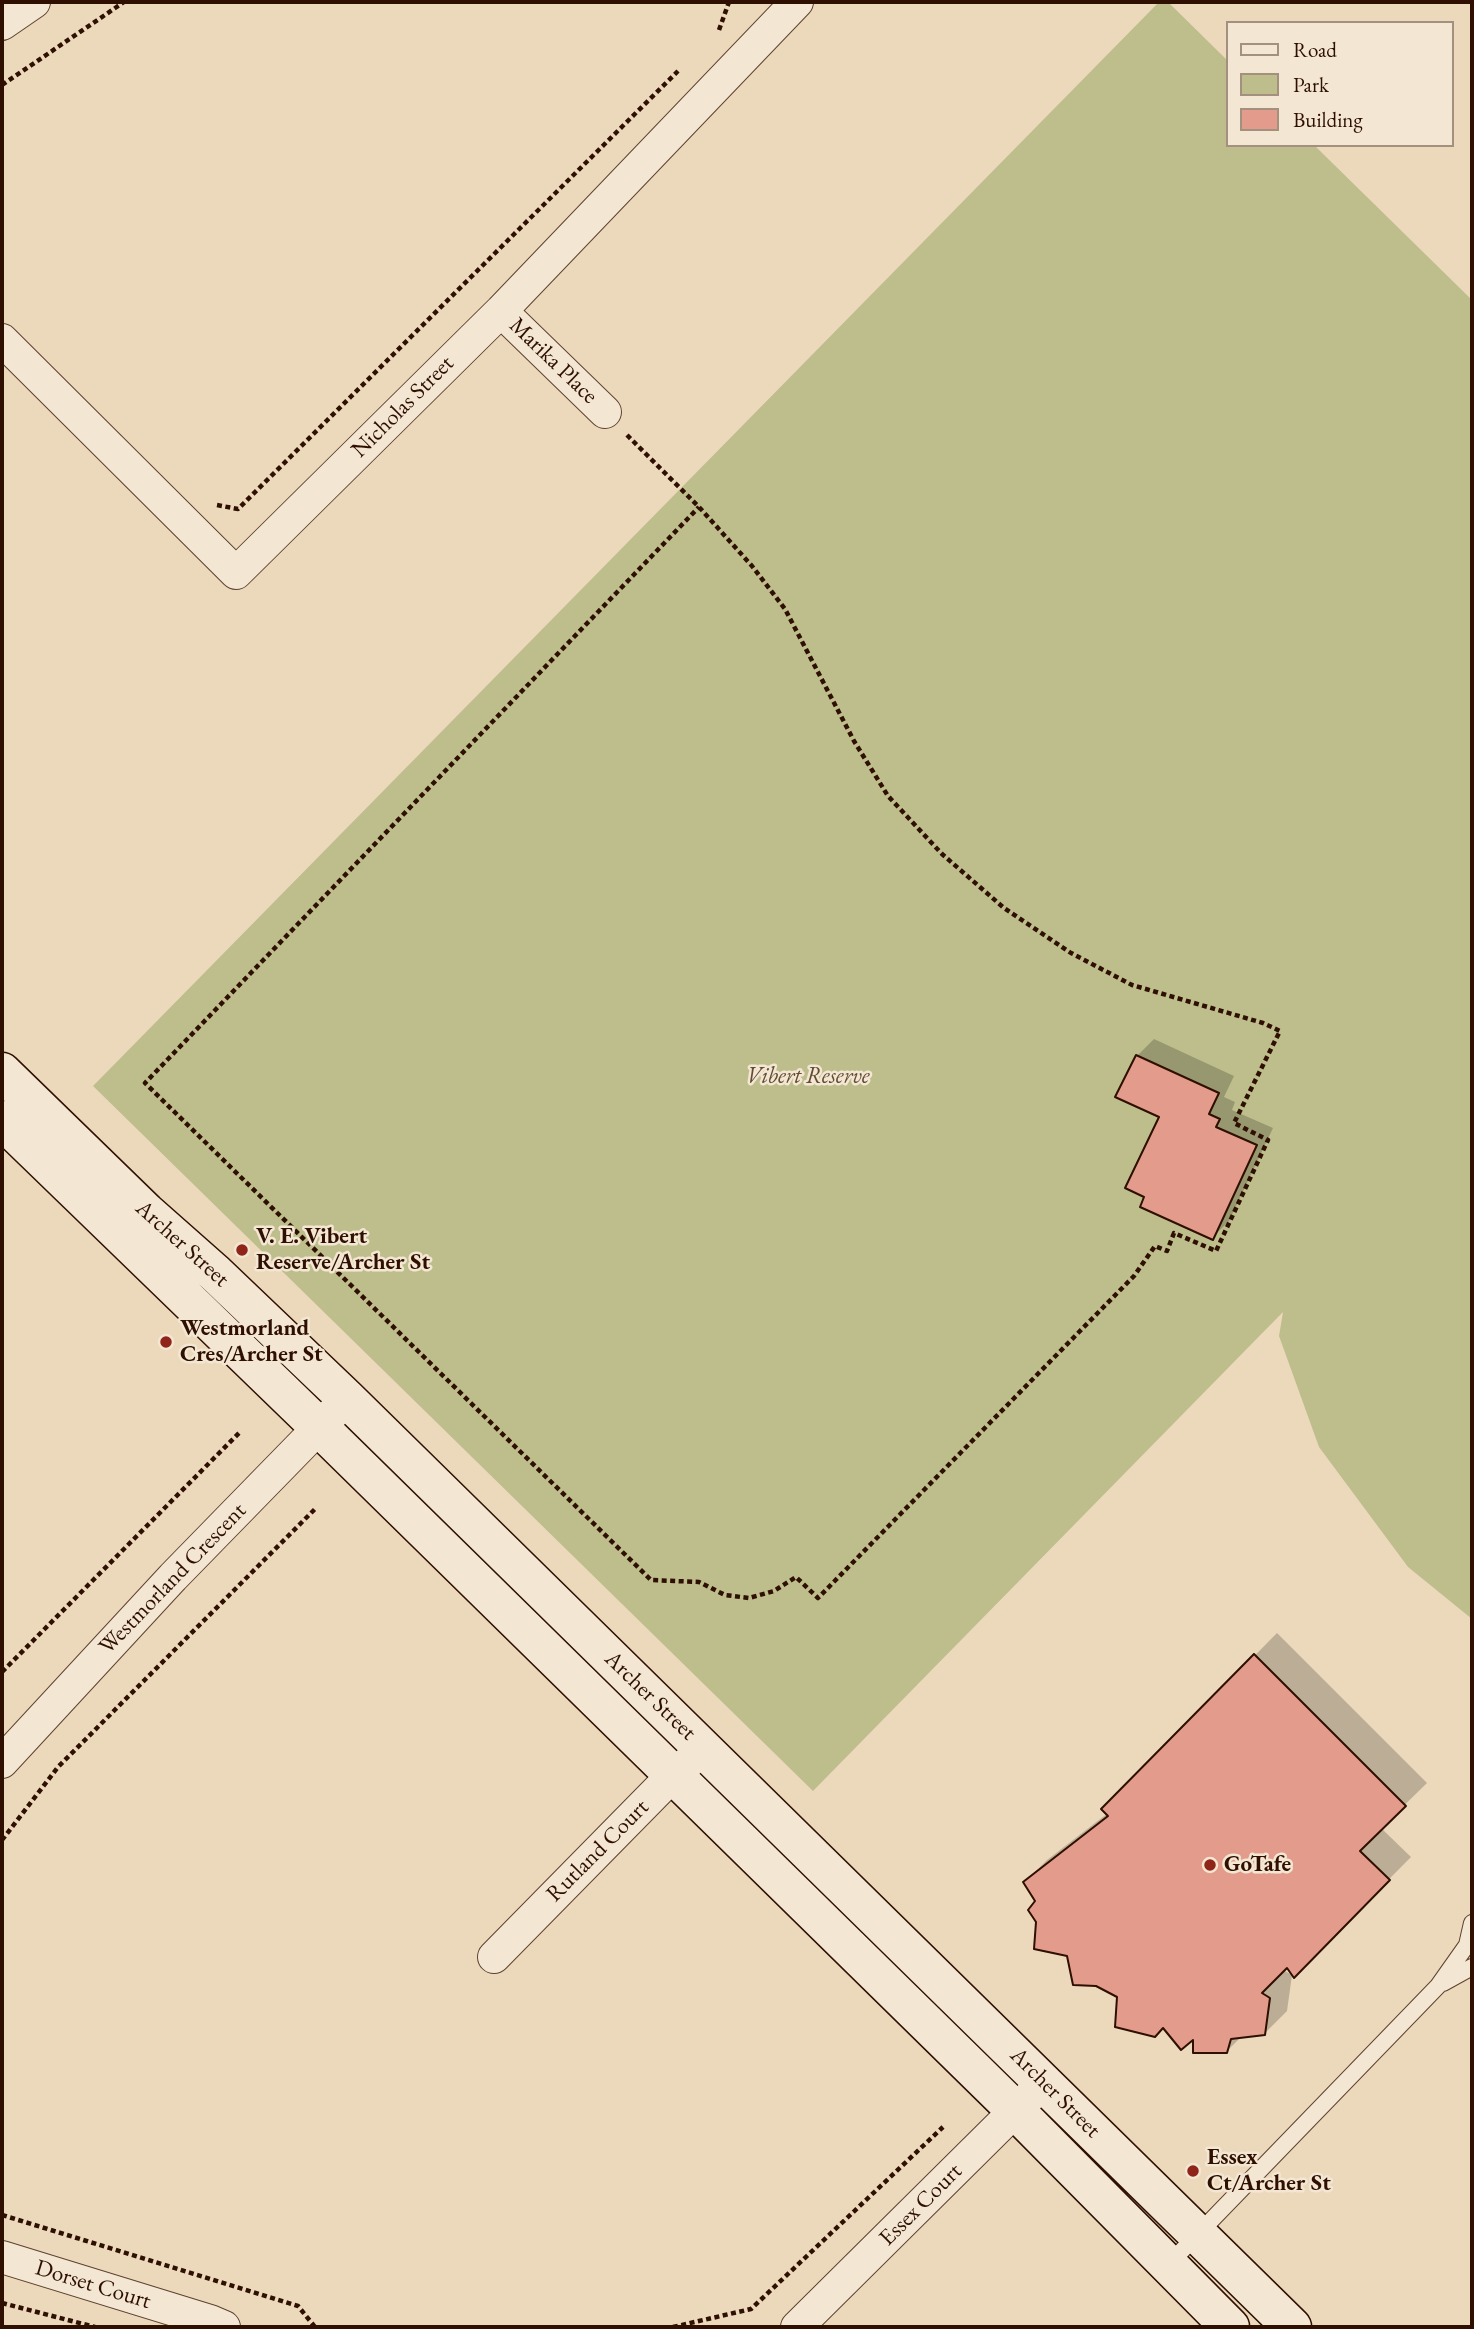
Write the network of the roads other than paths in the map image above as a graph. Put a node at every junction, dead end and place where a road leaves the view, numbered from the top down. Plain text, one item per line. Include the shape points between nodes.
1 (34, 2) edge
2 (797, 2) edge
3 (2, 24) edge
4 (501, 311) junction
5 (2, 340) edge
6 (605, 412) road end
7 (2, 1072) edge
8 (2, 1120) edge
9 (133, 1225) junction
10 (347, 1399) junction
11 (320, 1428) junction
12 (532, 1580) junction
13 (503, 1608) junction
14 (705, 1749) junction
15 (5, 1751) edge
16 (673, 1775) junction
17 (1472, 1923) edge
18 (494, 1956) dead end
19 (1472, 1967) edge
20 (1438, 1986) junction
21 (1044, 2082) junction
22 (1016, 2111) junction
23 (1197, 2236) junction
24 (2, 2257) edge
25 (1168, 2265) junction
26 (224, 2327) edge
27 (797, 2327) edge
28 (1230, 2327) edge
29 (1292, 2327) edge

1 - 3 street
2 - 4 street, Nicholas Street
4 - 5 street, Nicholas Street via 236,573
4 - 6 street, Marika Place
7 - 9 main road, Archer Street
8 - 9 main road, Archer Street
9 - 10 main road, Archer Street via 215,1273
9 - 11 main road, Archer Street
10 - 11 street, Westmorland Crescent
10 - 12 main road, Archer Street
11 - 13 main road, Archer Street
11 - 15 street, Westmorland Crescent
12 - 13 main road
12 - 14 main road, Archer Street
13 - 16 main road, Archer Street
14 - 16 street, Rutland Court
14 - 21 main road, Archer Street
16 - 18 street, Rutland Court
16 - 22 main road, Archer Street
17 - 20 lane via 1467,1945
19 - 20 lane
20 - 23 lane
21 - 22 street, Essex Court
21 - 23 main road, Archer Street
22 - 25 main road, Archer Street
22 - 27 street, Essex Court
23 - 25 lane
23 - 29 main road, Archer Street
24 - 26 street, Dorset Court
25 - 28 main road, Archer Street

